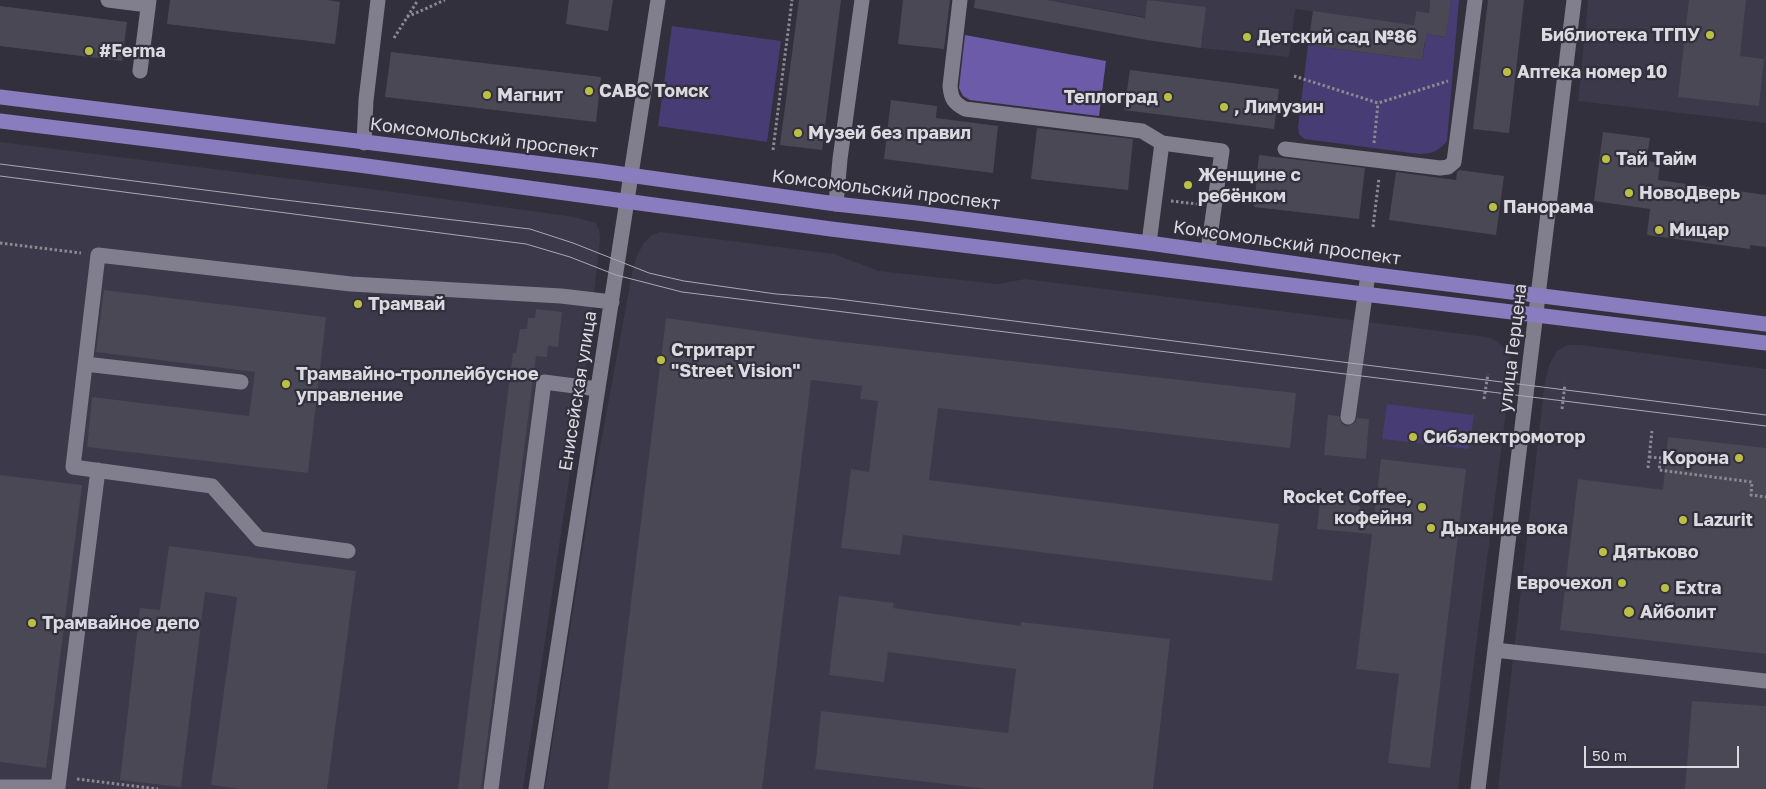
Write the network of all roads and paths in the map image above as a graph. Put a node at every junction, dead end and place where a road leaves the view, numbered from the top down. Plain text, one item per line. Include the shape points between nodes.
1 (108, 0) edge
2 (378, 0) edge
3 (418, 0) edge
4 (445, 0) edge
5 (658, 0) edge
6 (792, 0) edge
7 (862, 0) edge
8 (960, 0) edge
9 (1475, 0) edge
10 (1574, 0) edge
11 (149, 2) edge
12 (407, 18) junction
13 (394, 38) dead end
14 (140, 71) dead end
15 (1466, 75) junction
16 (1294, 76) dead end
17 (0, 97) edge
18 (1378, 104) junction
19 (0, 121) edge
20 (364, 143) junction
21 (1162, 143) junction
22 (1285, 149) dead end
23 (773, 150) dead end
24 (1376, 160) junction
25 (631, 176) junction
26 (1165, 200) dead end
27 (627, 202) junction
28 (836, 204) junction
29 (1205, 205) dead end
30 (1373, 227) dead end
31 (0, 243) edge
32 (1149, 243) junction
33 (1208, 251) junction
34 (98, 255) junction
35 (1368, 274) junction
36 (1365, 295) junction
37 (1538, 295) junction
38 (612, 302) junction
39 (1535, 315) junction
40 (1766, 324) edge
41 (1766, 343) edge
42 (85, 364) junction
43 (1488, 374) dead end
44 (241, 382) dead end
45 (1565, 384) dead end
46 (598, 389) junction
47 (1484, 399) dead end
48 (1562, 409) dead end
49 (1348, 417) dead end
50 (1652, 431) dead end
51 (1649, 456) junction
52 (1648, 468) dead end
53 (98, 470) junction
54 (1766, 497) edge
55 (348, 551) dead end
56 (1495, 650) junction
57 (1766, 681) edge
58 (60, 777) junction
59 (0, 787) edge
60 (158, 789) edge
61 (491, 789) edge
62 (536, 789) edge
63 (1478, 789) edge

1 - 11 street
2 - 20 street
3 - 12 path
4 - 12 path
5 - 25 street, Енисейская улица
6 - 23 path
7 - 28 street
8 - 21 street via 950,86 951,97 956,104 965,108 1142,131
9 - 15 street
10 - 37 street, улица Герцена
11 - 14 street
12 - 13 path
15 - 18 path
15 - 24 street via 1454,162 1440,168
16 - 18 path
17 - 20 main road, Комсомольский проспект
18 - 24 path
19 - 27 main road
20 - 25 main road, Комсомольский проспект
21 - 32 street
21 - 33 street via 1222,151
22 - 24 street
24 - 30 path
25 - 27 street, Енисейская улица
25 - 28 main road, Комсомольский проспект
26 - 29 path
27 - 36 main road
27 - 38 street, Енисейская улица
28 - 32 main road, Комсомольский проспект
31 - 34 path
32 - 33 main road, Комсомольский проспект
33 - 35 main road, Комсомольский проспект
34 - 38 street via 351,284
34 - 42 street
35 - 36 street
35 - 37 main road, Комсомольский проспект
36 - 39 main road
36 - 49 street
37 - 39 street, улица Герцена
37 - 40 main road, Комсомольский проспект
38 - 46 street, Енисейская улица
39 - 41 main road
39 - 56 street, улица Герцена
42 - 44 street
42 - 53 street via 73,467
43 - 47 path
45 - 48 path
46 - 61 street via 544,382
46 - 62 street, Енисейская улица
50 - 51 path
51 - 52 path
51 - 54 path via 1661,458 1659,470 1752,482 1750,495
53 - 55 street via 212,486 259,539
53 - 58 street
56 - 57 street
56 - 63 street, улица Герцена
58 - 59 street via 58,787
58 - 60 path

